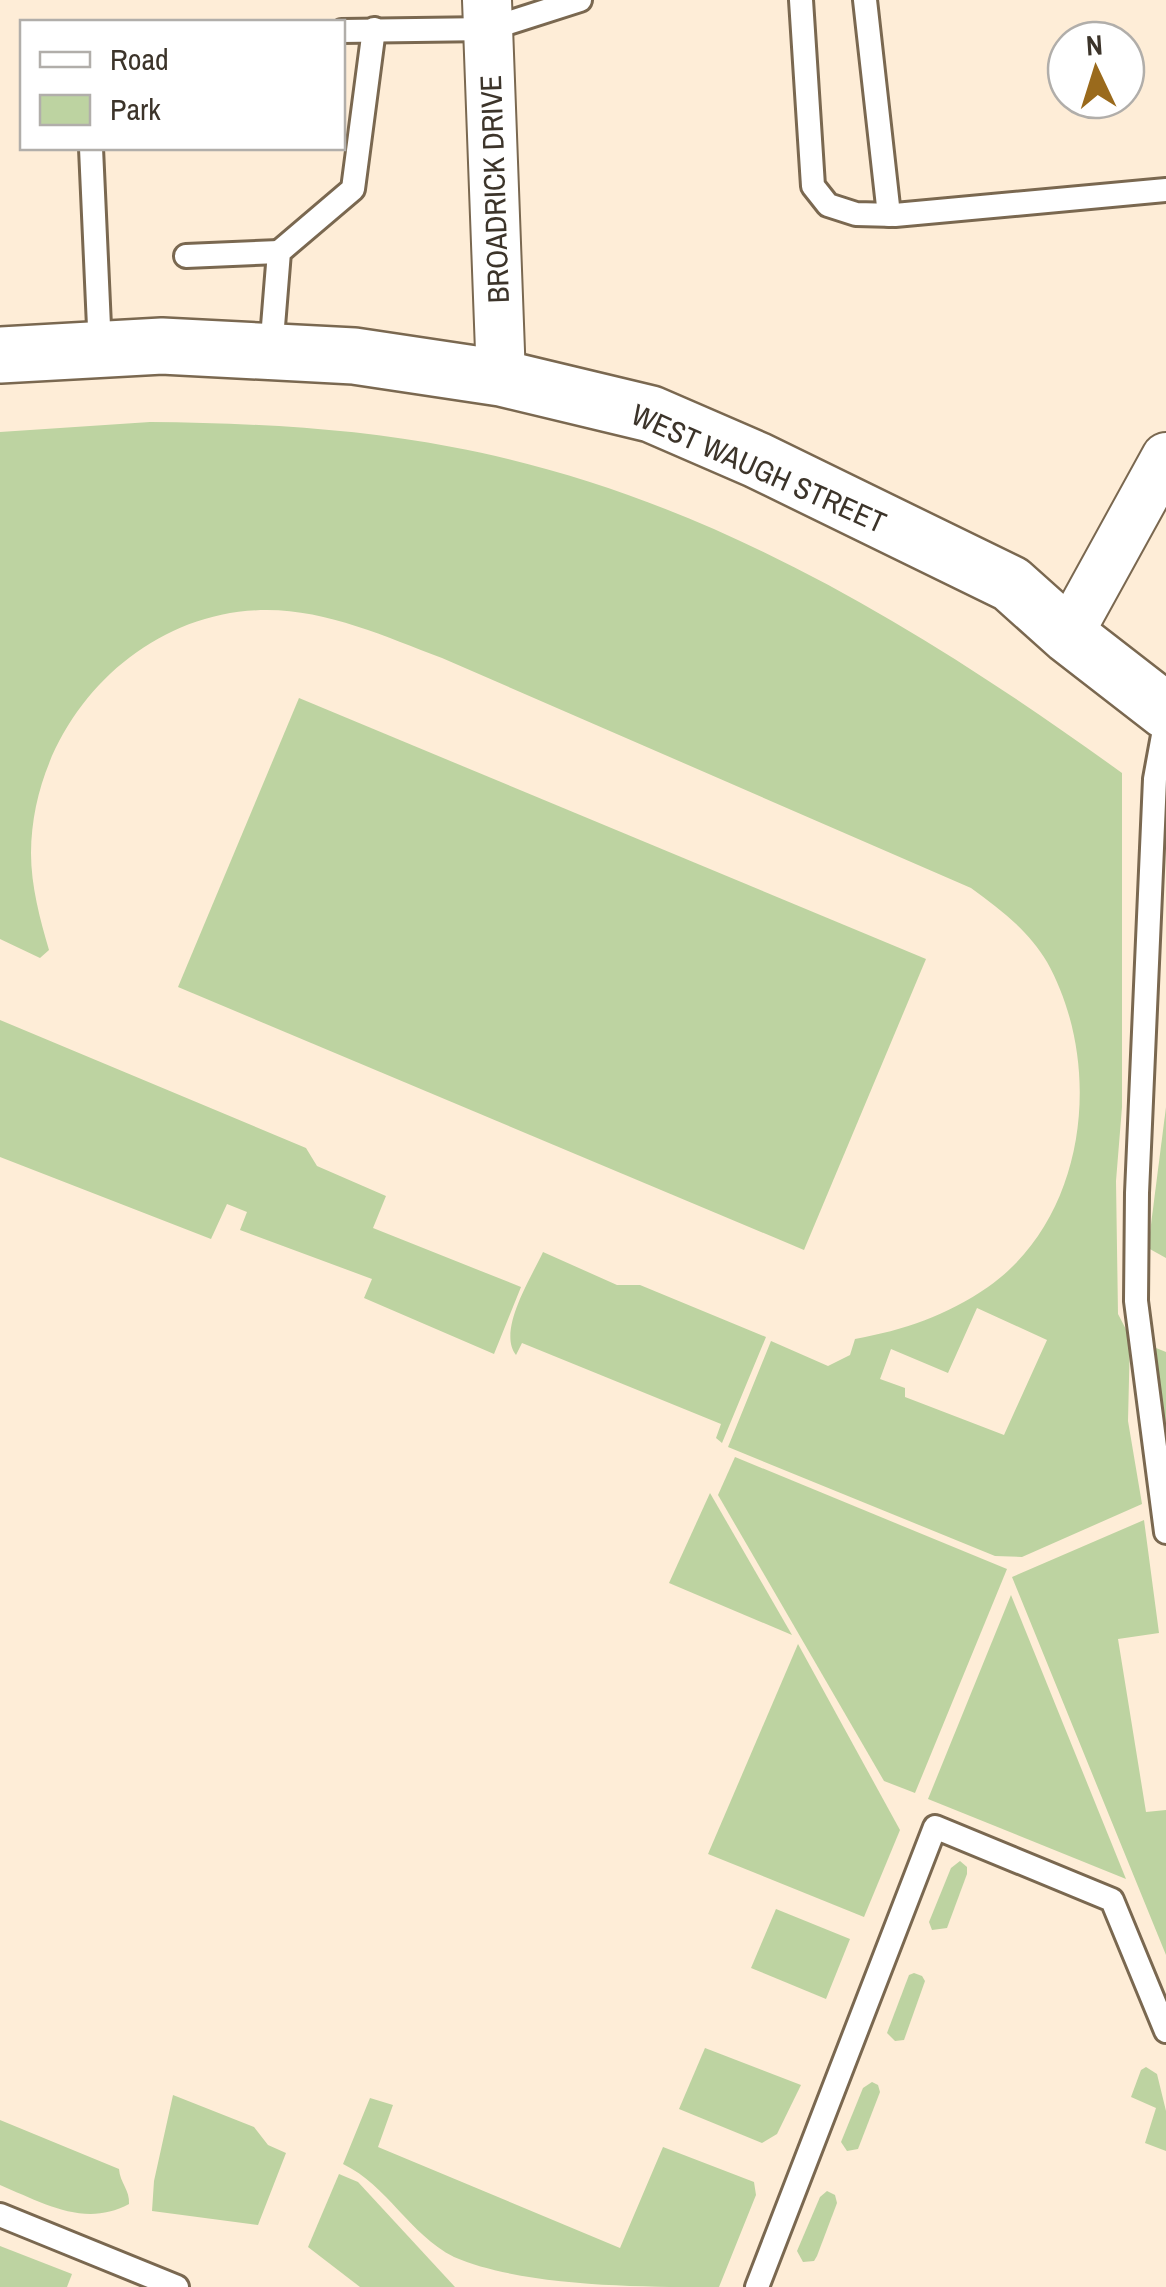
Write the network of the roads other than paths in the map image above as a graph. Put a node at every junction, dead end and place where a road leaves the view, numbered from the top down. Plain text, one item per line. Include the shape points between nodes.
1 (580, 0) edge
2 (801, 0) edge
3 (864, 0) edge
4 (488, 14) edge
5 (374, 29) junction
6 (345, 31) edge
7 (91, 150) edge
8 (1166, 190) edge
9 (889, 215) junction
10 (278, 252) junction
11 (186, 256) dead end
12 (100, 349) junction
13 (271, 352) junction
14 (0, 354) edge
15 (501, 378) junction
16 (1166, 457) edge
17 (1068, 634) junction
18 (1166, 711) edge
19 (1166, 719) edge
20 (1166, 1532) edge
21 (1166, 2031) edge
22 (0, 2215) edge
23 (177, 2287) edge
24 (757, 2287) edge

1 - 4 lane
2 - 9 lane via 814,186 828,205
3 - 9 lane
4 - 5 lane
4 - 15 street, BROADRICK DRIVE
5 - 6 lane
5 - 10 lane via 353,189
7 - 12 lane
8 - 9 lane
10 - 11 lane
10 - 13 lane
12 - 13 street, WEST WAUGH STREET
12 - 14 street, WEST WAUGH STREET
13 - 15 street, WEST WAUGH STREET via 354,356
15 - 17 street, WEST WAUGH STREET via 651,414 757,460 1011,584
16 - 17 street
17 - 18 street, WEST WAUGH STREET
19 - 20 lane via 1156,779 1136,1301
21 - 24 lane via 1112,1900 935,1827
22 - 23 lane

